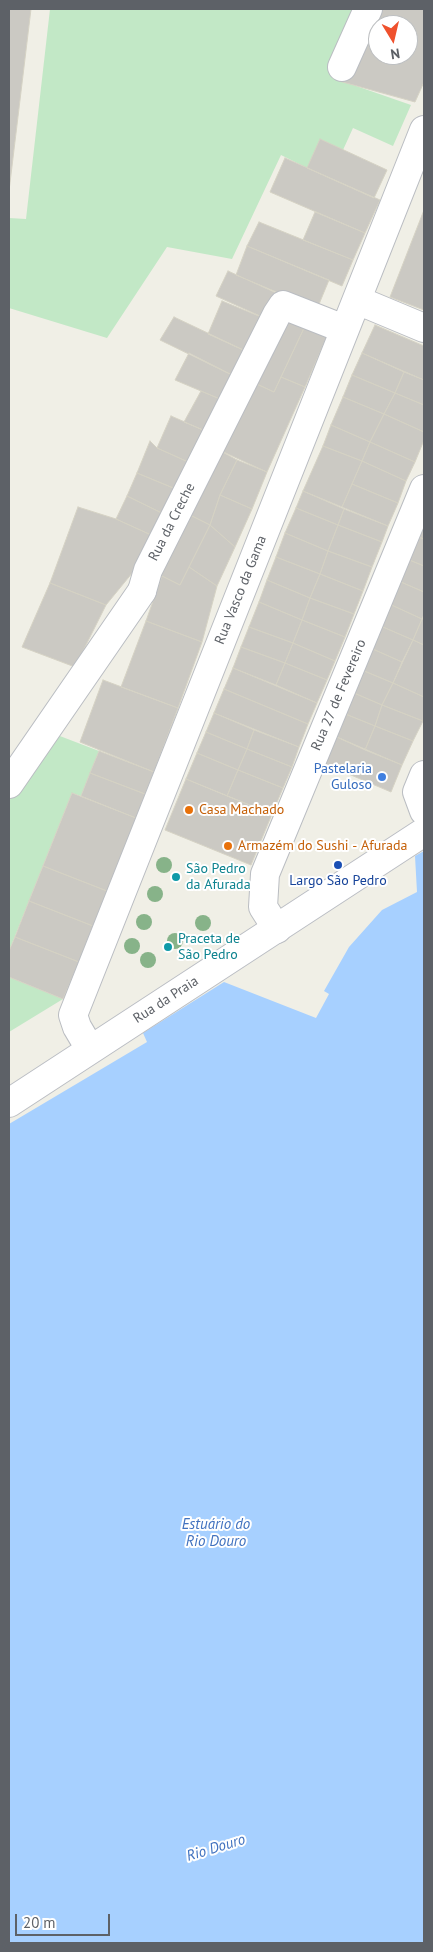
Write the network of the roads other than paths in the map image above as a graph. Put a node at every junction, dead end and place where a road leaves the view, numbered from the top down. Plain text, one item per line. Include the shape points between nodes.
1 (368, 9) edge
2 (342, 67) dead end
3 (424, 130) edge
4 (357, 300) junction
5 (424, 328) edge
6 (344, 329) junction
7 (424, 490) edge
8 (424, 775) edge
9 (9, 784) edge
10 (424, 811) edge
11 (424, 832) edge
12 (276, 929) junction
13 (90, 1049) junction
14 (9, 1103) edge

1 - 2 street
3 - 4 street, Rua Vasco da Gama
4 - 5 street
4 - 6 street, Rua Vasco da Gama
6 - 9 street, Rua da Creche via 283,305 148,570 142,592
6 - 13 street, Rua Vasco da Gama via 72,1015
7 - 12 street, Rua 27 de Fevereiro via 265,874 263,907
8 - 10 street via 417,792
11 - 12 street, Rua da Praia
12 - 13 street, Rua da Praia
13 - 14 street, Rua da Praia

